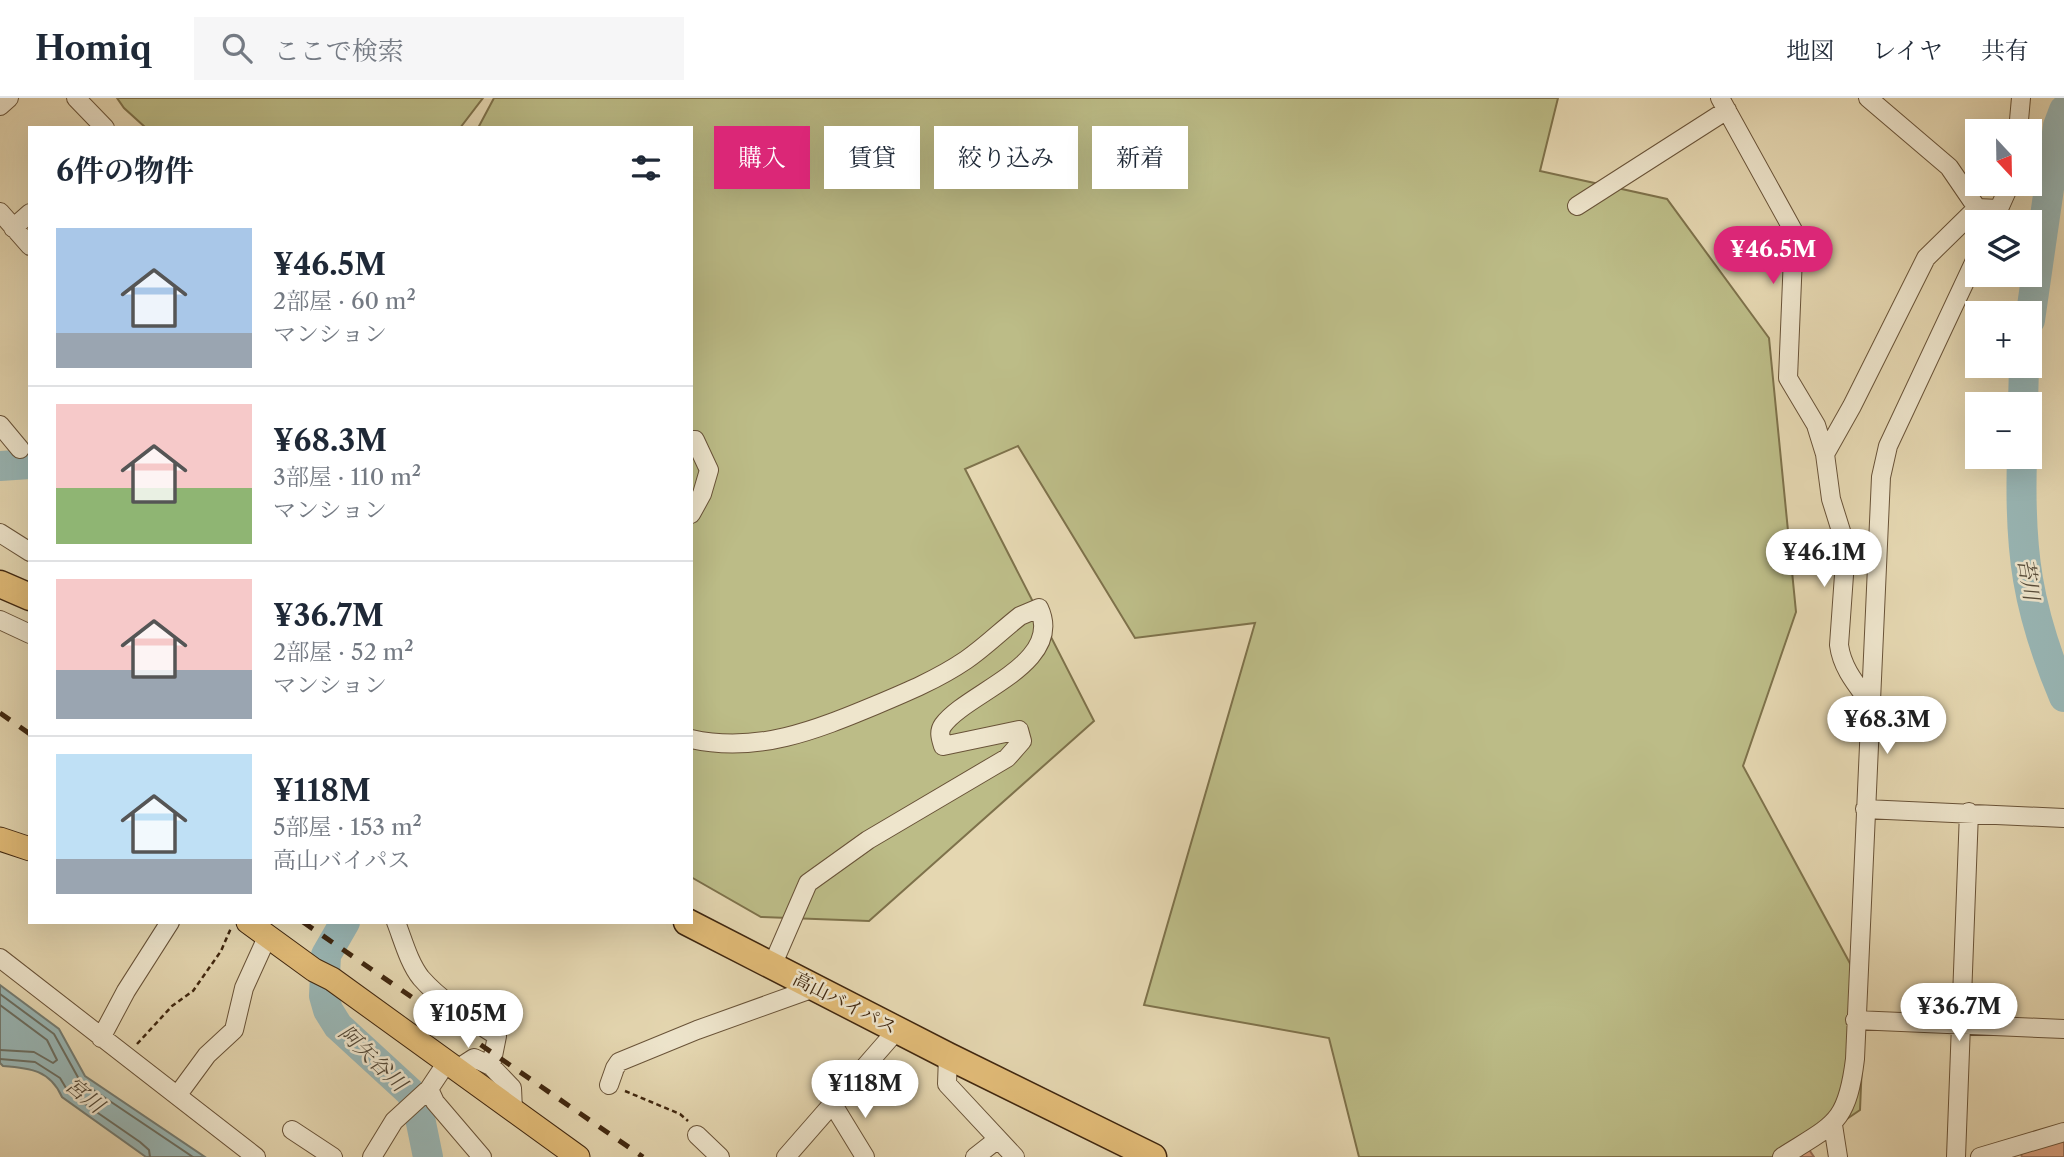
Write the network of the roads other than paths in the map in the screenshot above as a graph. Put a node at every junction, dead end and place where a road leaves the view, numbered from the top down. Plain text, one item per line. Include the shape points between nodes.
1 (9, 98) edge
2 (76, 98) edge
3 (1868, 98) edge
4 (2021, 98) edge
5 (1723, 104) edge
6 (0, 106) edge
7 (2019, 119) edge
8 (103, 126) edge
9 (1577, 206) dead end
10 (1977, 208) junction
11 (1982, 210) edge
12 (0, 212) edge
13 (28, 215) edge
14 (13, 228) junction
15 (28, 244) edge
16 (1965, 282) edge
17 (0, 425) edge
18 (693, 440) edge
19 (20, 449) dead end
20 (1825, 454) junction
21 (693, 510) edge
22 (0, 533) edge
23 (28, 551) edge
24 (0, 584) edge
25 (28, 596) edge
26 (0, 620) edge
27 (28, 634) edge
28 (1870, 703) junction
29 (693, 739) edge
30 (1866, 809) junction
31 (1969, 813) junction
32 (2064, 818) edge
33 (0, 839) edge
34 (28, 848) edge
35 (169, 924) edge
36 (251, 924) edge
37 (397, 924) edge
38 (691, 924) edge
39 (268, 936) junction
40 (0, 958) edge
41 (772, 966) junction
42 (814, 988) junction
43 (1855, 1020) junction
44 (1962, 1024) junction
45 (2064, 1029) edge
46 (897, 1030) junction
47 (102, 1038) junction
48 (948, 1056) junction
49 (452, 1065) junction
50 (491, 1066) junction
51 (609, 1085) road end
52 (182, 1089) dead end
53 (426, 1092) junction
54 (832, 1102) junction
55 (513, 1110) junction
56 (1833, 1125) junction
57 (292, 1130) dead end
58 (2064, 1132) edge
59 (697, 1135) road end
60 (998, 1139) junction
61 (256, 1157) edge
62 (333, 1157) edge
63 (372, 1157) edge
64 (482, 1157) edge
65 (578, 1157) edge
66 (720, 1157) edge
67 (786, 1157) edge
68 (865, 1157) edge
69 (975, 1157) edge
70 (1015, 1157) edge
71 (1153, 1157) edge
72 (1782, 1157) edge
73 (1838, 1157) edge
74 (1956, 1157) edge
75 (1980, 1157) edge

1 - 6 street
2 - 8 street
3 - 10 street via 1949,167
4 - 7 street
5 - 9 street
5 - 20 street via 1794,232 1788,378 1816,425
10 - 11 street
10 - 20 street via 1926,258
12 - 14 street
13 - 14 street
14 - 15 street
16 - 28 street via 1888,446 1880,497
17 - 19 street
18 - 21 street via 709,470
20 - 28 street via 1831,499 1846,547 1841,658
22 - 23 street
24 - 25 highway
26 - 27 street
28 - 30 street
29 - 41 street via 712,744 773,741 821,729 923,686 1030,611 1039,608 1044,620 1041,638 1030,656 964,707 943,726 940,735 943,746 1019,730 1023,741 1007,758 867,840 807,883
30 - 31 street
30 - 43 street
31 - 32 street
31 - 44 street
33 - 34 main road
35 - 47 street
36 - 39 main road
37 - 50 street via 422,979 496,1036
38 - 41 highway, 高山バイパス
39 - 49 main road
39 - 52 street via 244,988 234,1030 207,1055
40 - 47 street
41 - 42 highway, 高山バイパス
42 - 46 highway, 高山バイパス
42 - 51 street via 620,1062
43 - 44 street
43 - 56 street via 1851,1091
44 - 45 street
44 - 74 street
46 - 48 highway, 高山バイパス
46 - 54 street
47 - 61 street
48 - 60 street via 947,1084
48 - 71 highway, 高山バイパス
49 - 50 street via 474,1058
49 - 53 street
49 - 55 main road
50 - 55 street via 512,1088
53 - 63 street via 394,1121
53 - 64 street
54 - 67 street
54 - 68 street
55 - 65 main road
56 - 72 street
56 - 73 street
57 - 62 street
58 - 75 street
59 - 66 street
60 - 69 street
60 - 70 street

